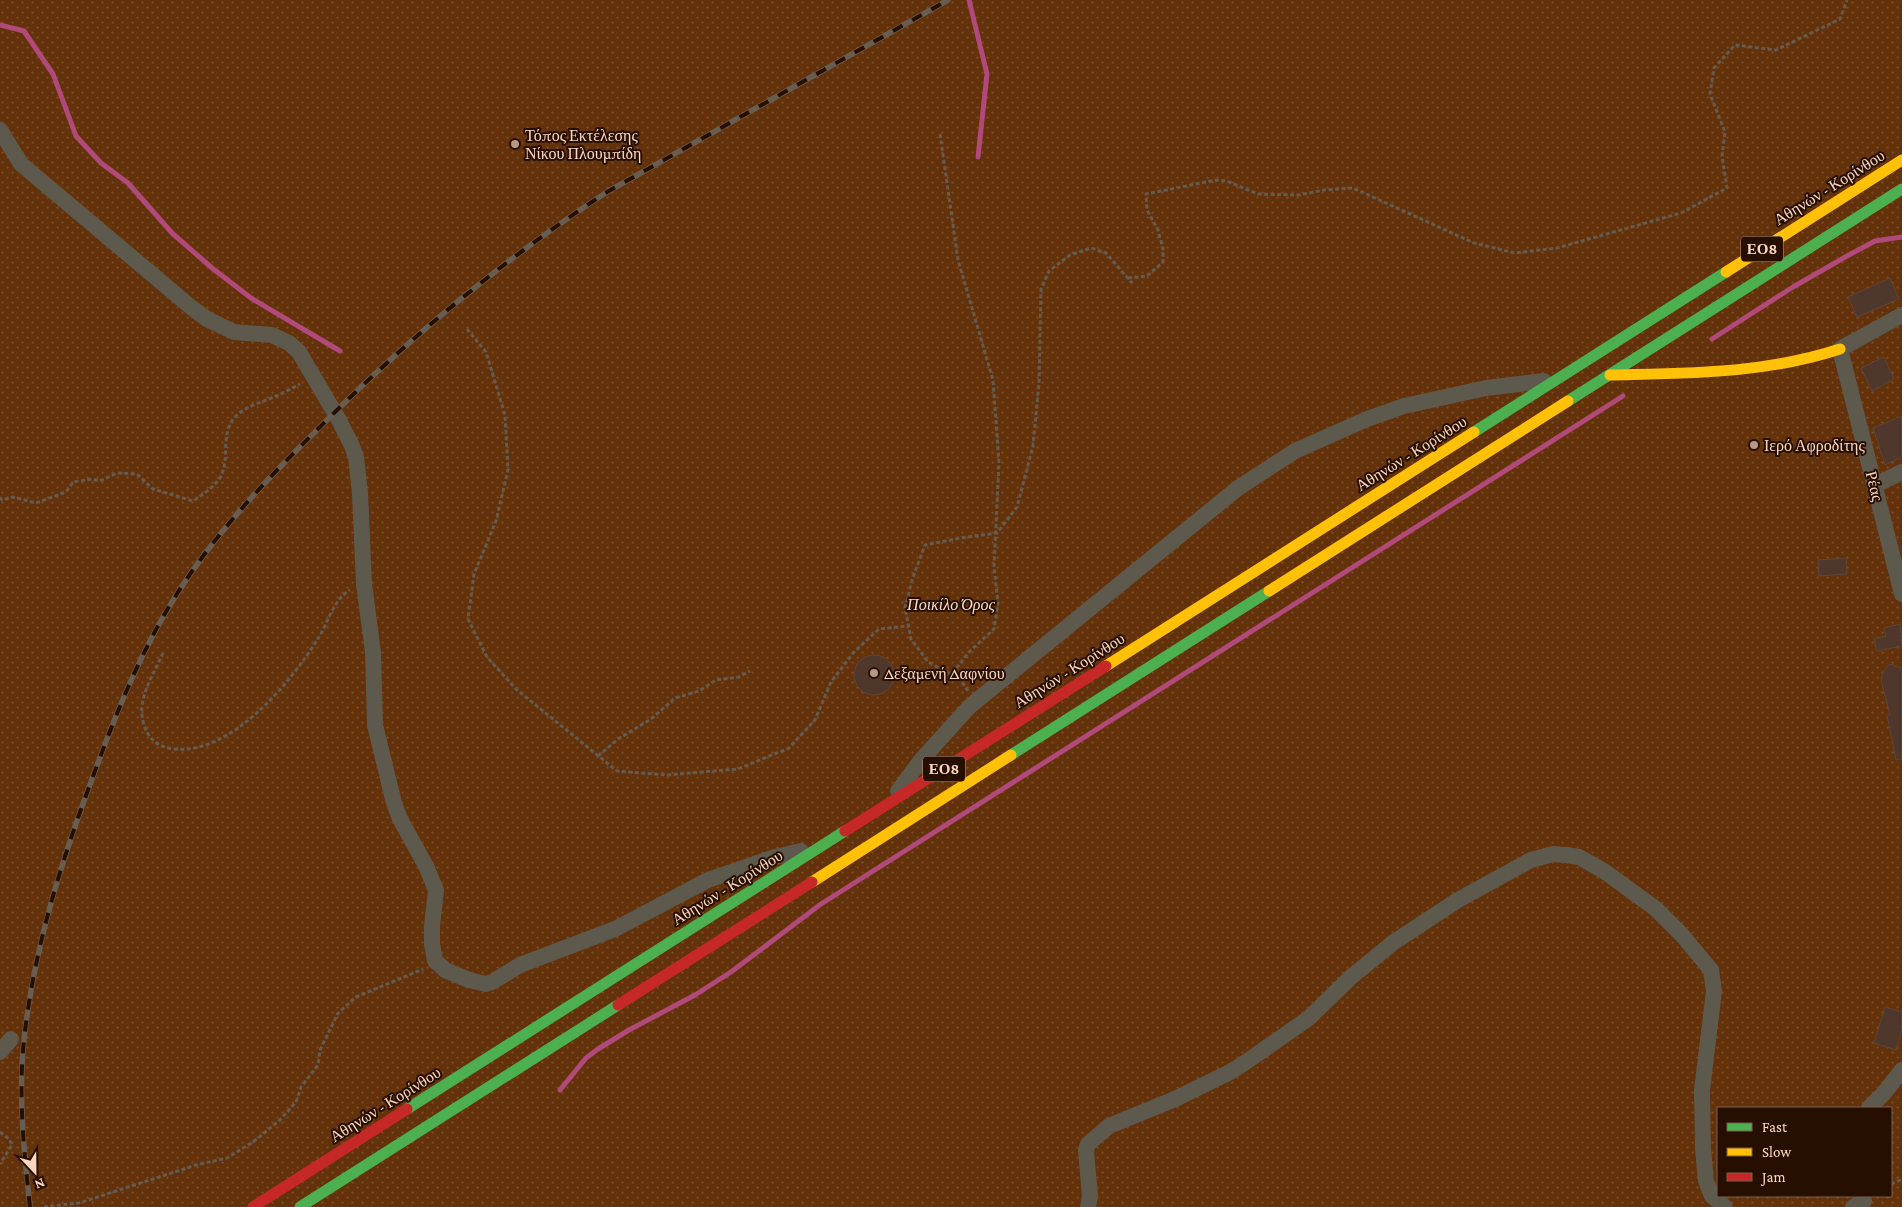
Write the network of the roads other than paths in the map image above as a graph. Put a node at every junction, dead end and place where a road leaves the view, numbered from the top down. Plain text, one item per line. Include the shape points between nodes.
1 (0, 130) edge
2 (1902, 160) edge
3 (1902, 189) edge
4 (1902, 315) edge
5 (1840, 349) junction
6 (1610, 375) junction
7 (1556, 380) junction
8 (1902, 472) edge
9 (1875, 485) junction
10 (1902, 594) edge
11 (890, 803) junction
12 (824, 845) junction
13 (11, 1039) dead end
14 (0, 1052) edge
15 (1902, 1070) edge
16 (1870, 1107) edge
17 (253, 1207) edge
18 (300, 1207) edge
19 (1088, 1207) edge
20 (1725, 1207) edge

1 - 12 street via 21,164 192,308 213,323 234,332 272,335 284,340 298,352 340,420 356,457 364,584 373,652 374,724 400,819 436,890 432,944 435,961 445,970 486,984 520,965 615,929 708,880
2 - 7 highway, Αθηνών - Κορίνθου / ΕΟ8
3 - 6 highway, ΕΟ8
4 - 5 street
5 - 6 highway via 1799,362 1744,369
5 - 9 street, Ρέας
6 - 18 highway, ΕΟ8
7 - 11 highway, Αθηνών - Κορίνθου / ΕΟ8
7 - 11 street via 1486,388 1404,406 1295,451 1238,488 975,701 922,759
8 - 9 street
9 - 10 street, Ρέας
11 - 12 highway, Αθηνών - Κορίνθου / ΕΟ8
12 - 17 highway, Αθηνών - Κορίνθου / ΕΟ8
13 - 14 street
15 - 16 street
19 - 20 street via 1086,1151 1088,1144 1102,1131 1230,1072 1309,1018 1351,977 1402,937 1458,900 1531,860 1553,854 1579,857 1628,887 1656,909 1711,970 1714,991 1702,1090 1702,1133 1706,1181 1712,1196

